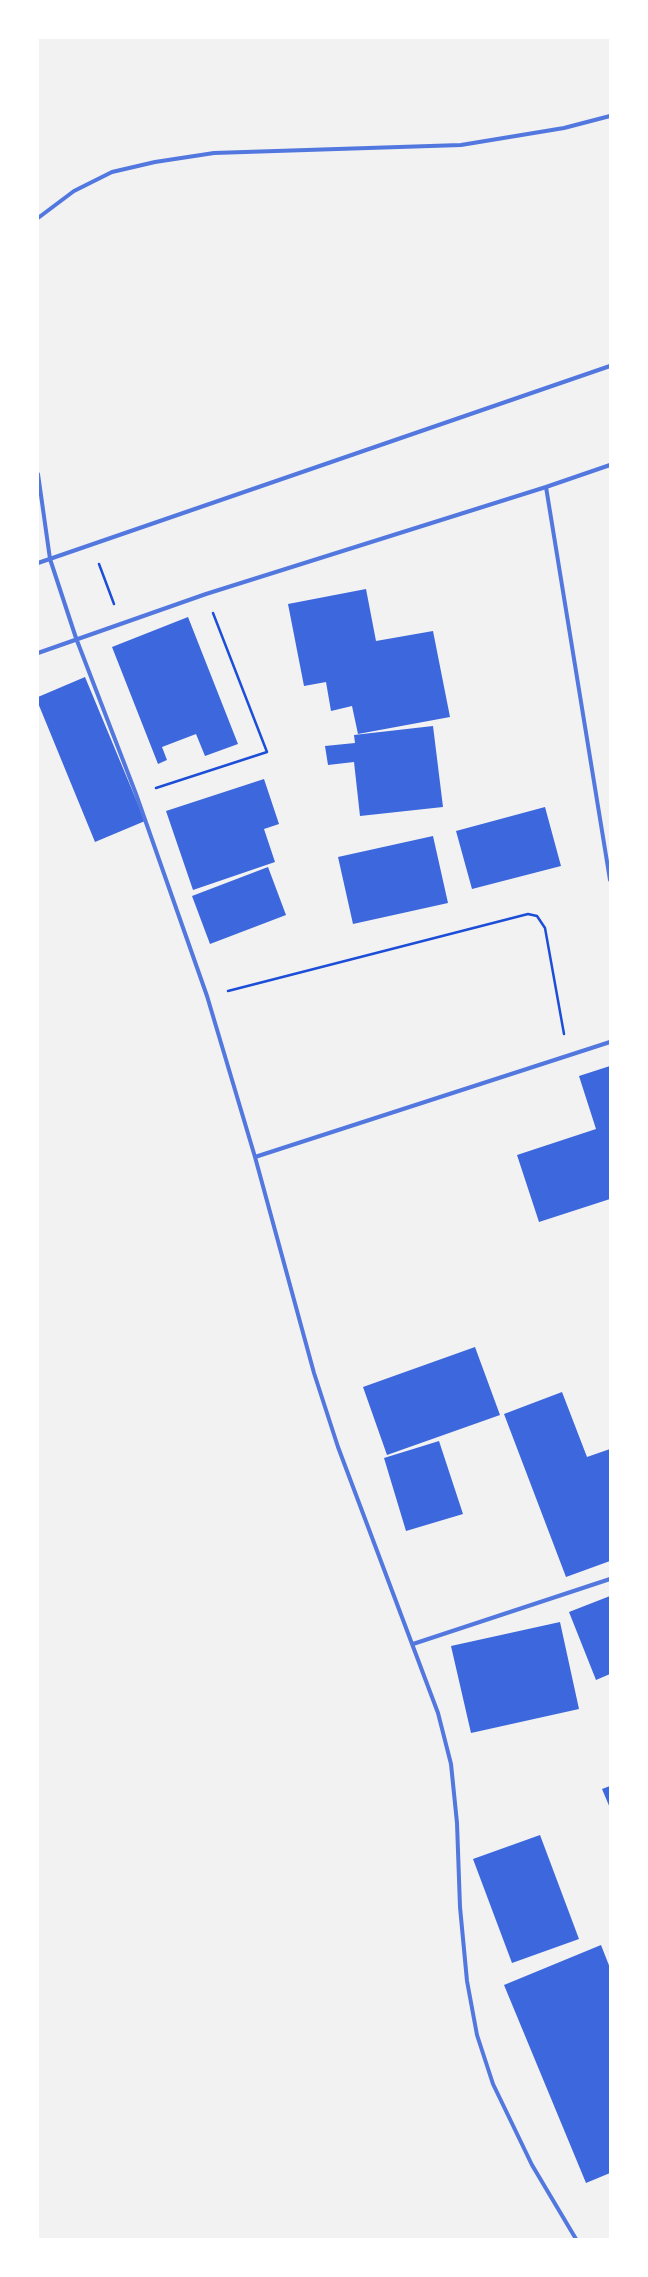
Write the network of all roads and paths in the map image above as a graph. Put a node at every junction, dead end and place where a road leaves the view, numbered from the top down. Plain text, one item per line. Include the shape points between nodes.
1 (610, 116) edge
2 (38, 218) edge
3 (610, 366) edge
4 (610, 465) edge
5 (38, 474) edge
6 (546, 487) junction
7 (92, 544) junction
8 (50, 559) junction
9 (38, 563) edge
10 (206, 594) junction
11 (121, 623) junction
12 (76, 638) junction
13 (38, 653) edge
14 (136, 794) junction
15 (610, 880) edge
16 (207, 996) junction
17 (610, 1042) edge
18 (568, 1055) junction
19 (255, 1157) junction
20 (610, 1579) edge
21 (413, 1644) junction
22 (576, 2239) edge

1 - 2 street via 564,128 461,145 214,153 155,162 112,172 74,191
3 - 7 street
4 - 6 street
5 - 8 street
6 - 10 street
6 - 15 street
7 - 8 street
7 - 11 path
8 - 9 street
8 - 12 street
10 - 11 street
10 - 14 path via 267,752
11 - 12 street
12 - 13 street
12 - 14 street
14 - 16 street
16 - 18 path via 528,914 537,916 545,928
16 - 19 street
17 - 18 street
18 - 19 street
19 - 21 street via 338,1447
20 - 21 street
21 - 22 street via 438,1713 450,1764 457,1823 460,1907 467,1981 477,2035 496,2091 532,2165

